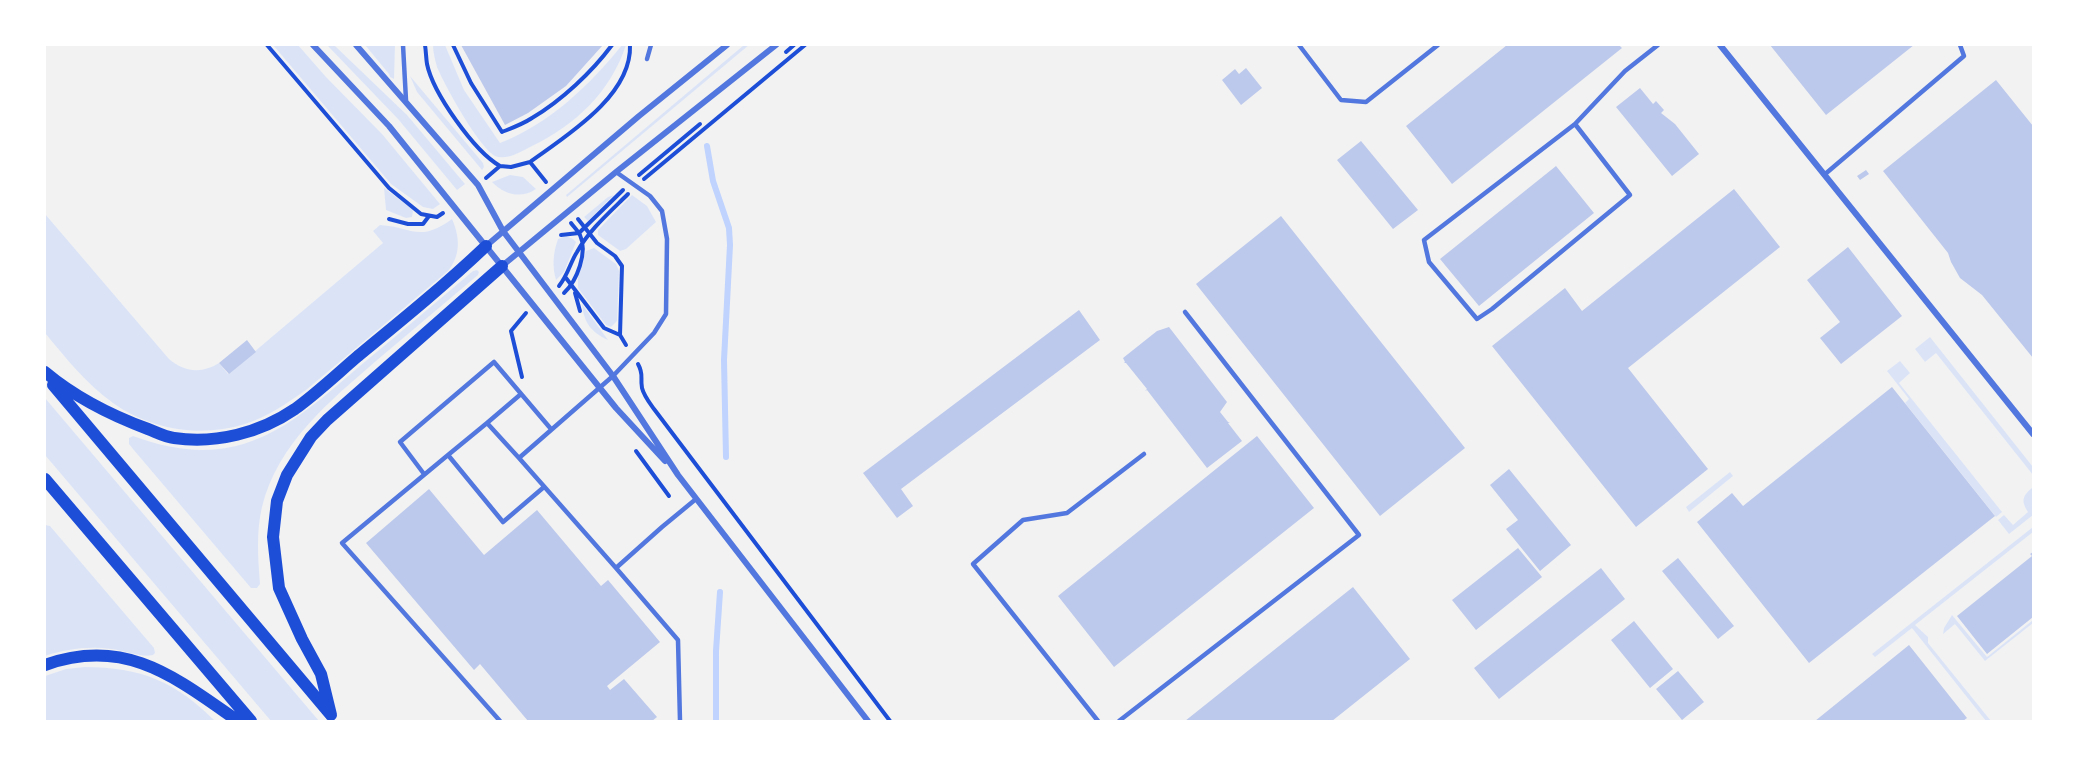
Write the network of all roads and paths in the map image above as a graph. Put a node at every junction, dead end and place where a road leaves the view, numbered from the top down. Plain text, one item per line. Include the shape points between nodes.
1 (267, 45) edge
2 (313, 45) edge
3 (356, 45) edge
4 (403, 45) edge
5 (425, 45) edge
6 (453, 45) edge
7 (612, 45) edge
8 (630, 45) edge
9 (651, 45) edge
10 (727, 45) edge
11 (776, 45) edge
12 (794, 45) edge
13 (805, 45) edge
14 (1299, 45) edge
15 (1438, 45) edge
16 (1658, 45) edge
17 (1720, 45) edge
18 (1960, 45) edge
19 (785, 53) dead end
20 (647, 59) dead end
21 (406, 103) junction
22 (704, 121) dead end
23 (1575, 124) junction
24 (530, 162) junction
25 (500, 166) junction
26 (616, 172) junction
27 (1824, 175) junction
28 (634, 184) junction
29 (478, 185) junction
30 (553, 189) junction
31 (454, 205) junction
32 (571, 211) junction
33 (429, 216) junction
34 (564, 216) junction
35 (389, 219) dead end
36 (585, 228) junction
37 (503, 231) junction
38 (579, 233) junction
39 (590, 233) junction
40 (582, 243) junction
41 (486, 246) junction
42 (519, 252) junction
43 (502, 266) junction
44 (566, 278) junction
45 (572, 285) junction
46 (564, 292) dead end
47 (550, 293) junction
48 (1185, 312) dead end
49 (534, 318) dead end
50 (620, 335) junction
51 (633, 356) junction
52 (45, 373) edge
53 (613, 376) junction
54 (523, 378) dead end
55 (600, 388) junction
56 (522, 394) junction
57 (487, 423) junction
58 (551, 429) junction
59 (2033, 434) edge
60 (634, 449) dead end
61 (1144, 454) dead end
62 (448, 455) junction
63 (519, 458) junction
64 (424, 474) junction
65 (678, 475) junction
66 (45, 479) edge
67 (543, 487) junction
68 (669, 496) dead end
69 (696, 500) junction
70 (616, 568) junction
71 (45, 665) edge
72 (334, 718) edge
73 (238, 721) edge
74 (251, 721) edge
75 (500, 721) edge
76 (680, 721) edge
77 (868, 721) edge
78 (890, 721) edge
79 (1098, 721) edge
80 (1119, 721) edge

1 - 33 path via 389,188
2 - 31 street via 389,126
3 - 21 street
4 - 21 lane
5 - 25 path via 427,66 441,96 468,136 489,160
6 - 7 path via 502,132 532,118 572,88
8 - 24 path via 622,81 598,109
9 - 20 lane
10 - 30 street
11 - 26 street
12 - 19 path
13 - 28 path
14 - 15 lane via 1341,100 1366,102
16 - 23 lane via 1625,71
17 - 27 street
18 - 27 lane via 1964,56
21 - 29 street
22 - 28 path
23 - 23 lane via 1630,195 1477,319 1429,262 1424,240
24 - 25 path
24 - 30 path
25 - 29 path
26 - 28 lane
26 - 32 street
27 - 59 street
28 - 36 path
28 - 39 path
28 - 51 lane via 662,212 667,239 666,315
29 - 37 street
30 - 37 street
31 - 33 path via 437,217
31 - 41 street
32 - 34 street
32 - 36 path
33 - 35 path via 423,224 416,225
34 - 38 path
34 - 42 street
36 - 38 path
36 - 39 path
37 - 41 street
37 - 42 street
38 - 40 path
39 - 40 path
39 - 50 path via 622,266
40 - 44 path
40 - 45 path via 582,258
41 - 43 street
41 - 52 main road via 444,286 294,409 255,429 227,437 171,438 97,407
42 - 43 street
42 - 47 street
43 - 55 street
43 - 72 main road via 327,420 298,456 280,491 273,537 279,588 321,674
44 - 45 path
44 - 47 path
45 - 46 path
45 - 50 path via 603,328
47 - 53 street
48 - 80 lane via 1359,535
49 - 54 path via 528,310 510,331
50 - 51 path
51 - 53 lane
51 - 78 path via 643,373 643,390 650,403
52 - 72 main road
53 - 55 lane
53 - 65 street
55 - 58 lane
55 - 65 street
56 - 57 lane
56 - 58 lane
56 - 64 lane via 494,362 400,442
57 - 62 lane
57 - 63 lane
58 - 63 lane
60 - 68 path
61 - 79 lane via 1067,513 1023,520 973,564
62 - 64 lane
62 - 67 lane via 503,522
63 - 67 lane
64 - 75 lane via 342,543
65 - 69 street
66 - 74 main road
67 - 70 lane
69 - 70 lane
69 - 77 street
70 - 76 lane via 678,640
71 - 73 main road via 90,656 144,663 173,676

